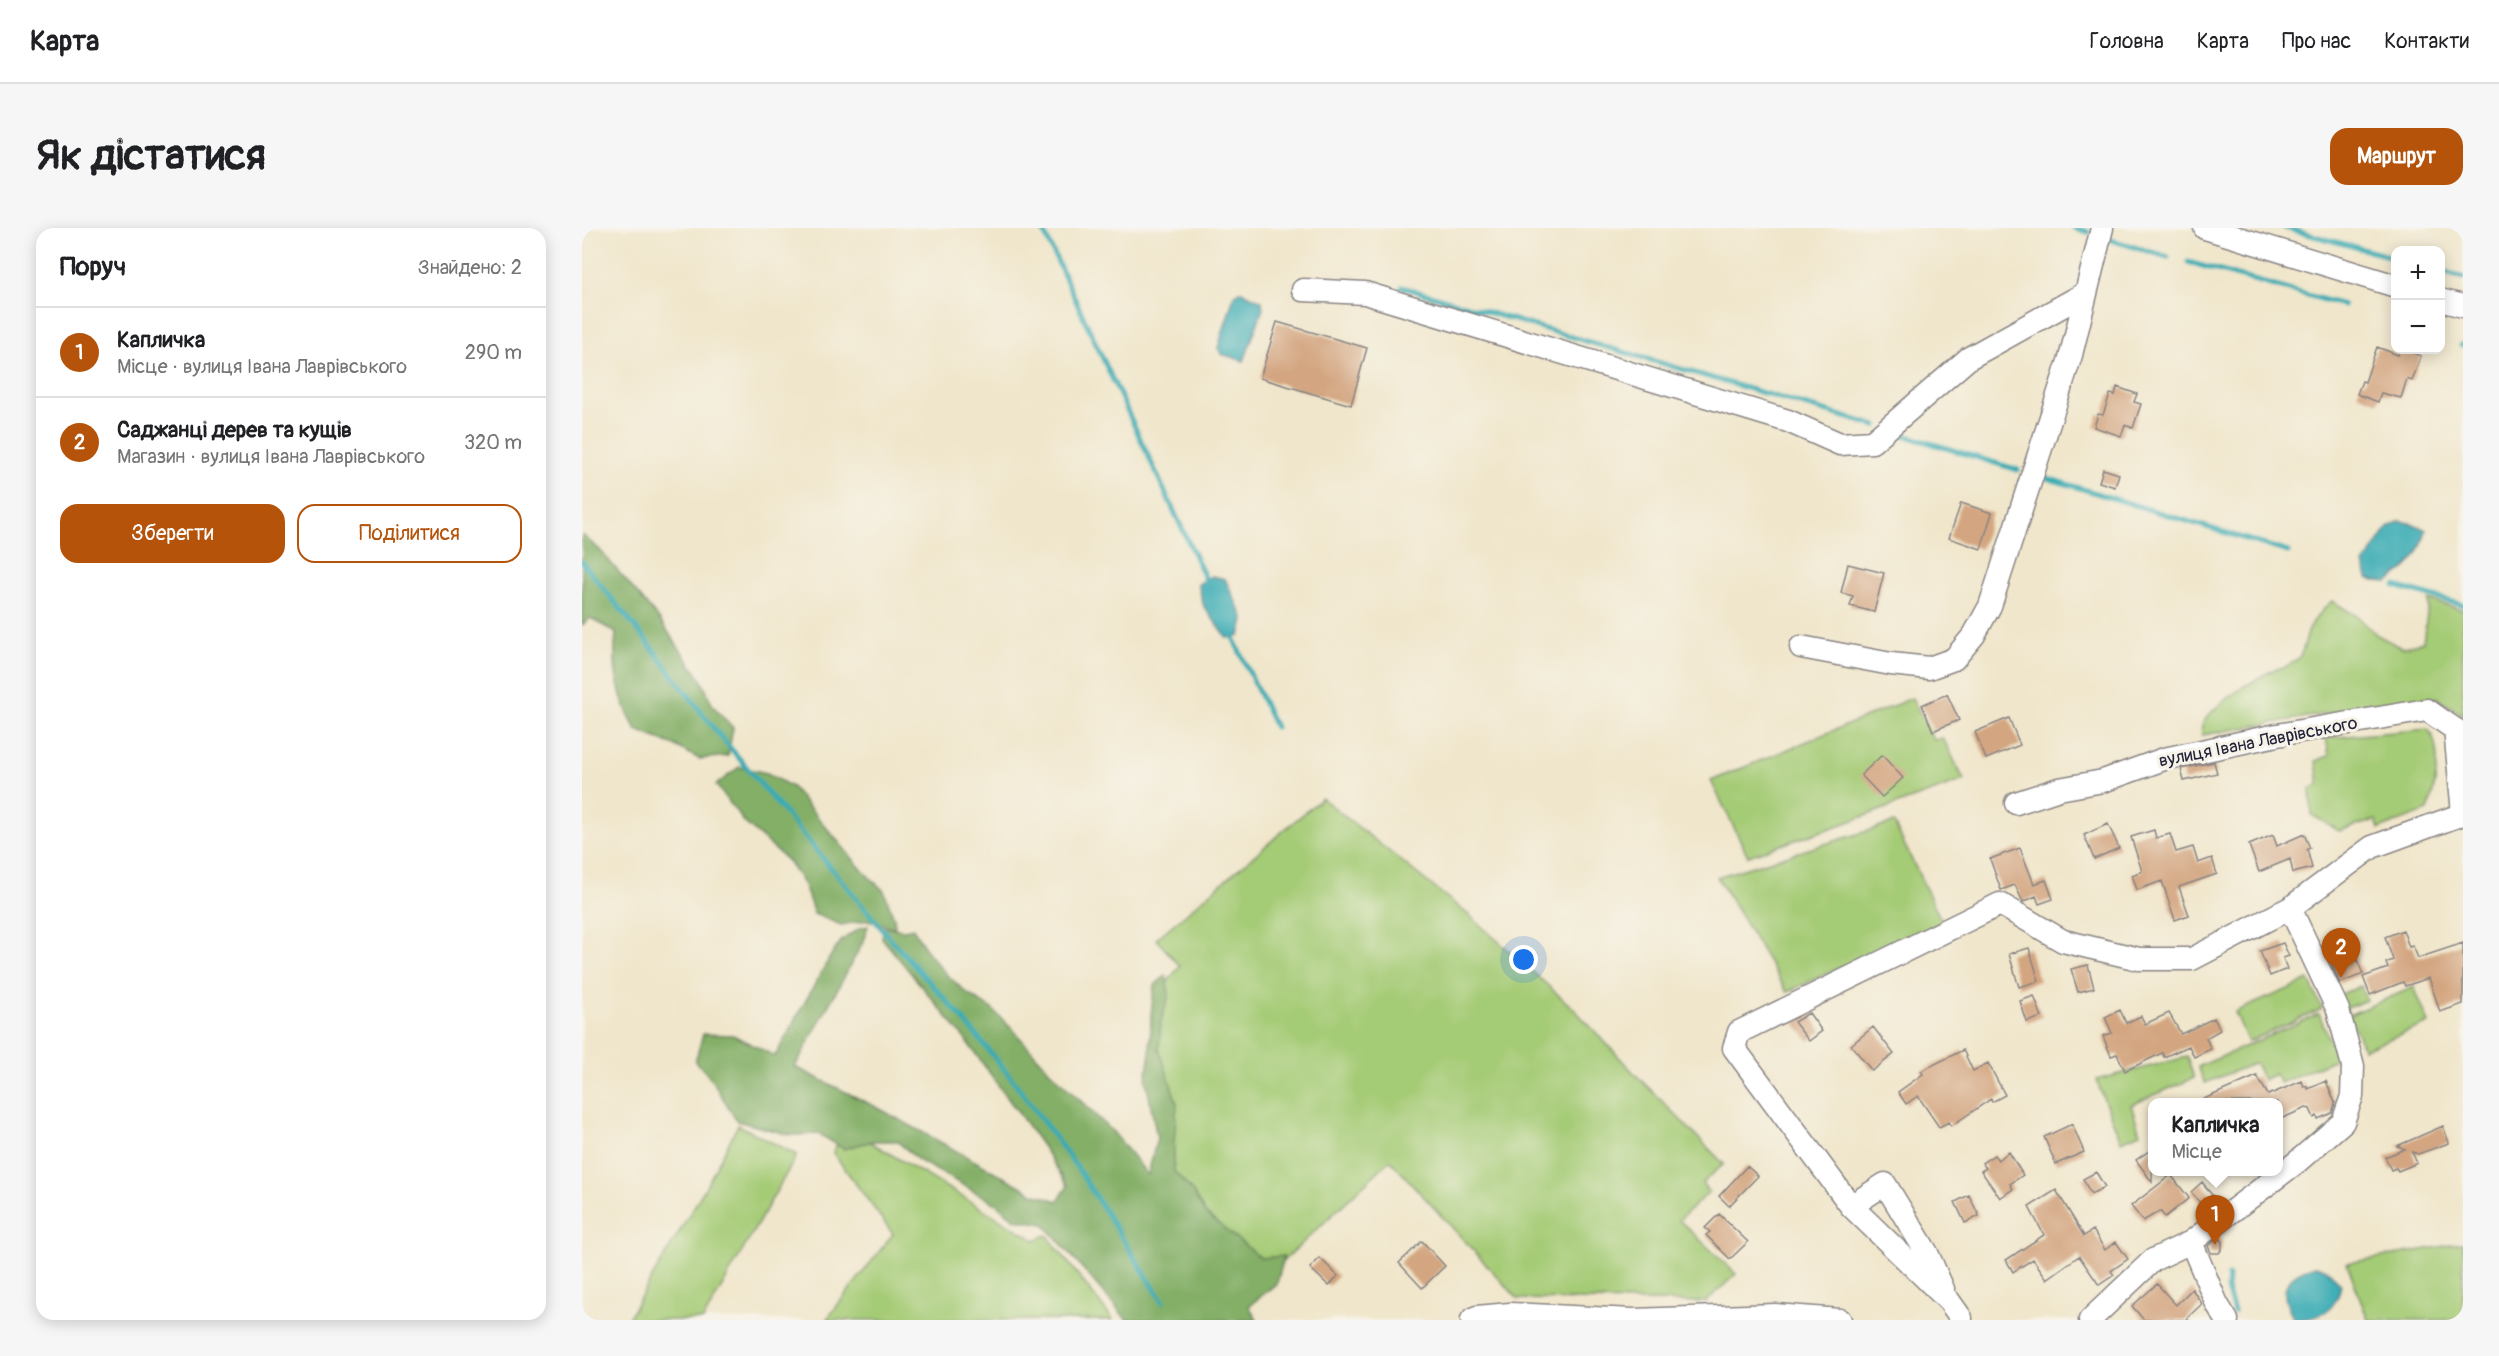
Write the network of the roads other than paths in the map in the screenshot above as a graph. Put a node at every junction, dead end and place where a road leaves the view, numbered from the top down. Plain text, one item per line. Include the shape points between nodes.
1 (2102, 228) edge
2 (2205, 228) edge
3 (2391, 284) edge
4 (1303, 290) dead end
5 (2086, 293) junction
6 (2445, 301) edge
7 (2463, 306) edge
8 (1801, 647) dead end
9 (2459, 732) edge
10 (2016, 803) dead end
11 (2463, 814) edge
12 (2290, 908) junction
13 (2283, 1173) edge
14 (2278, 1176) edge
15 (1851, 1206) junction
16 (2191, 1242) junction
17 (1956, 1315) edge
18 (1473, 1320) edge
19 (1633, 1320) edge
20 (1840, 1320) edge
21 (2090, 1320) edge
22 (2227, 1320) edge

1 - 5 street
2 - 3 street
4 - 5 street via 1365,293 1788,421 1840,444 1872,442 1970,358
5 - 8 street via 2071,355 1990,606 1974,635 1954,658 1929,668
6 - 7 street
9 - 10 street, вулиця Івана Лаврівського via 2427,710 2164,759 2103,781 2059,789
9 - 11 street
11 - 12 street via 2372,848
12 - 13 street via 2338,1010 2353,1066 2352,1096 2343,1122
12 - 15 street via 2192,958 2139,959 2063,941 2000,904 1739,1032 1734,1047
14 - 16 street
15 - 17 street
15 - 17 street via 1886,1184 1927,1253
16 - 21 street via 2153,1260
16 - 22 street
18 - 19 street via 1510,1314
19 - 20 street via 1776,1315

